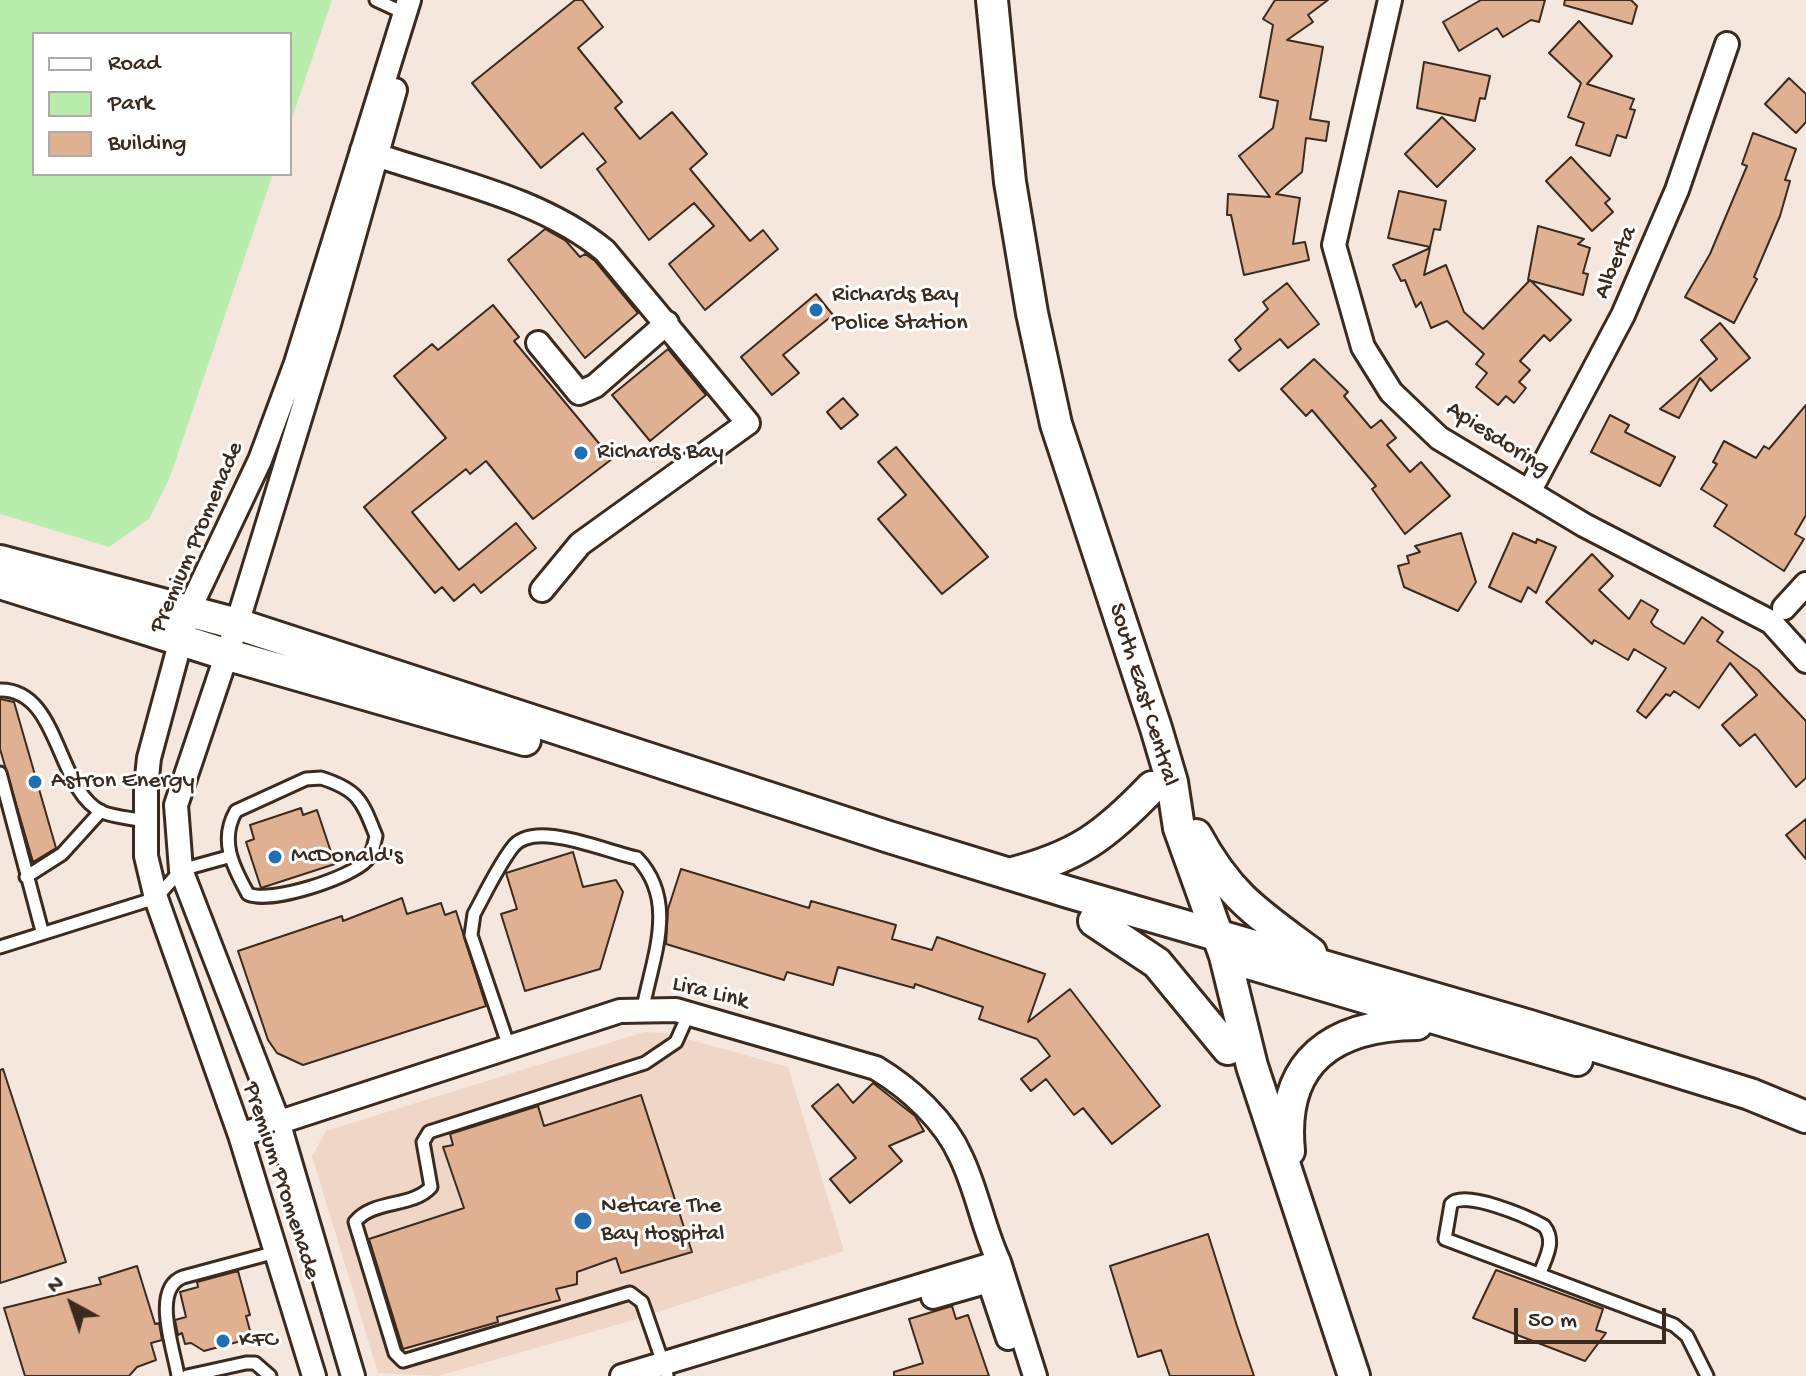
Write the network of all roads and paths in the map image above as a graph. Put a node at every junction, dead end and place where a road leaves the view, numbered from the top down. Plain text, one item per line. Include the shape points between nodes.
1 (376, 0) edge
2 (978, 0) edge
3 (992, 0) edge
4 (1390, 0) edge
5 (411, 4) edge
6 (1727, 44) dead end
7 (368, 153) junction
8 (667, 323) junction
9 (538, 343) dead end
10 (1529, 492) junction
11 (1, 579) edge
12 (1806, 584) edge
13 (542, 590) dead end
14 (1784, 608) dead end
15 (189, 610) junction
16 (237, 624) junction
17 (181, 639) junction
18 (225, 654) junction
19 (1806, 661) edge
20 (0, 690) edge
21 (0, 773) edge
22 (1162, 785) junction
23 (101, 811) junction
24 (144, 821) junction
25 (228, 857) junction
26 (181, 870) junction
27 (1009, 874) junction
28 (26, 877) junction
29 (156, 898) junction
30 (1094, 921) junction
31 (42, 931) junction
32 (1210, 942) junction
33 (0, 947) edge
34 (1329, 966) junction
35 (643, 1008) junction
36 (689, 1013) junction
37 (1447, 1024) junction
38 (509, 1047) junction
39 (1228, 1049) junction
40 (1793, 1113) edge
41 (278, 1121) junction
42 (240, 1135) junction
43 (1294, 1191) junction
44 (276, 1252) junction
45 (994, 1271) junction
46 (1540, 1273) junction
47 (665, 1372) edge
48 (178, 1376) edge
49 (187, 1376) edge
50 (270, 1376) edge
51 (314, 1376) edge
52 (353, 1376) edge
53 (622, 1376) edge
54 (1020, 1376) edge
55 (1035, 1376) edge
56 (1339, 1376) edge
57 (1354, 1376) edge
58 (1707, 1376) edge

1 - 5 lane
2 - 22 street, South East Central via 994,184 1015,315 1048,442
3 - 22 street, South East Central via 1010,182 1056,424
4 - 10 street, Apiesdoring via 1334,245 1363,347 1391,392 1439,438
5 - 7 street, Premium Promenade
6 - 10 street, Alberta via 1677,190 1623,315
7 - 8 street via 532,209 583,233
7 - 15 street, Premium Promenade via 260,460
7 - 16 street, Premium Promenade
8 - 9 street via 595,386 579,393
8 - 13 street via 748,423 580,544
10 - 19 street, Apiesdoring via 1771,622
11 - 15 street
11 - 17 street
12 - 14 street
15 - 16 street
15 - 17 street, Premium Promenade
16 - 18 street, Premium Promenade
16 - 27 street
17 - 18 street
17 - 24 street, Premium Promenade via 149,758
18 - 26 street, Premium Promenade via 176,805
18 - 30 street via 608,765
20 - 23 lane via 18,692 36,707 81,792
21 - 28 lane
22 - 27 street via 1091,843
22 - 32 street, South East Central
22 - 34 street via 1244,905
23 - 24 lane
23 - 28 lane via 62,854
24 - 29 street, Premium Promenade
25 - 25 lane via 248,894 267,898 349,874 368,860 376,836 362,802 348,786 306,779 236,811
25 - 26 lane
26 - 29 lane
26 - 41 street, Premium Promenade
27 - 32 street
28 - 31 lane
29 - 31 lane
29 - 42 street, Premium Promenade
30 - 32 street
30 - 39 street via 1157,963
31 - 33 lane
32 - 34 street
32 - 37 street
32 - 39 street, South East Central
32 - 43 street, South East Central
34 - 40 street via 1750,1094
35 - 36 street, Lira Link
35 - 38 street, Lira Link
35 - 38 lane via 662,906 647,869 637,858 540,833 524,837 513,846 474,914 471,935
36 - 45 street, Lira Link via 876,1068 896,1080 936,1119 962,1157
36 - 47 lane via 676,1042 645,1063 429,1132 423,1142 431,1187 363,1212 355,1222 395,1353 403,1361 630,1293 642,1302
37 - 40 street via 1747,1106
37 - 43 street via 1360,1029 1332,1043 1313,1061 1296,1085 1289,1113
38 - 41 street, Lira Link
39 - 56 street, South East Central
41 - 42 street, Lira Link
41 - 52 street, Premium Promenade
42 - 44 street, Premium Promenade
43 - 57 street, South East Central
44 - 48 lane via 171,1284 166,1298
44 - 51 street, Premium Promenade
45 - 47 street
45 - 47 street via 939,1295
45 - 54 street
45 - 55 street
46 - 46 lane via 1445,1239 1451,1204 1463,1197 1479,1200 1544,1226 1550,1245
46 - 58 lane via 1674,1325 1687,1336
47 - 53 street
49 - 50 lane via 246,1363 255,1363

